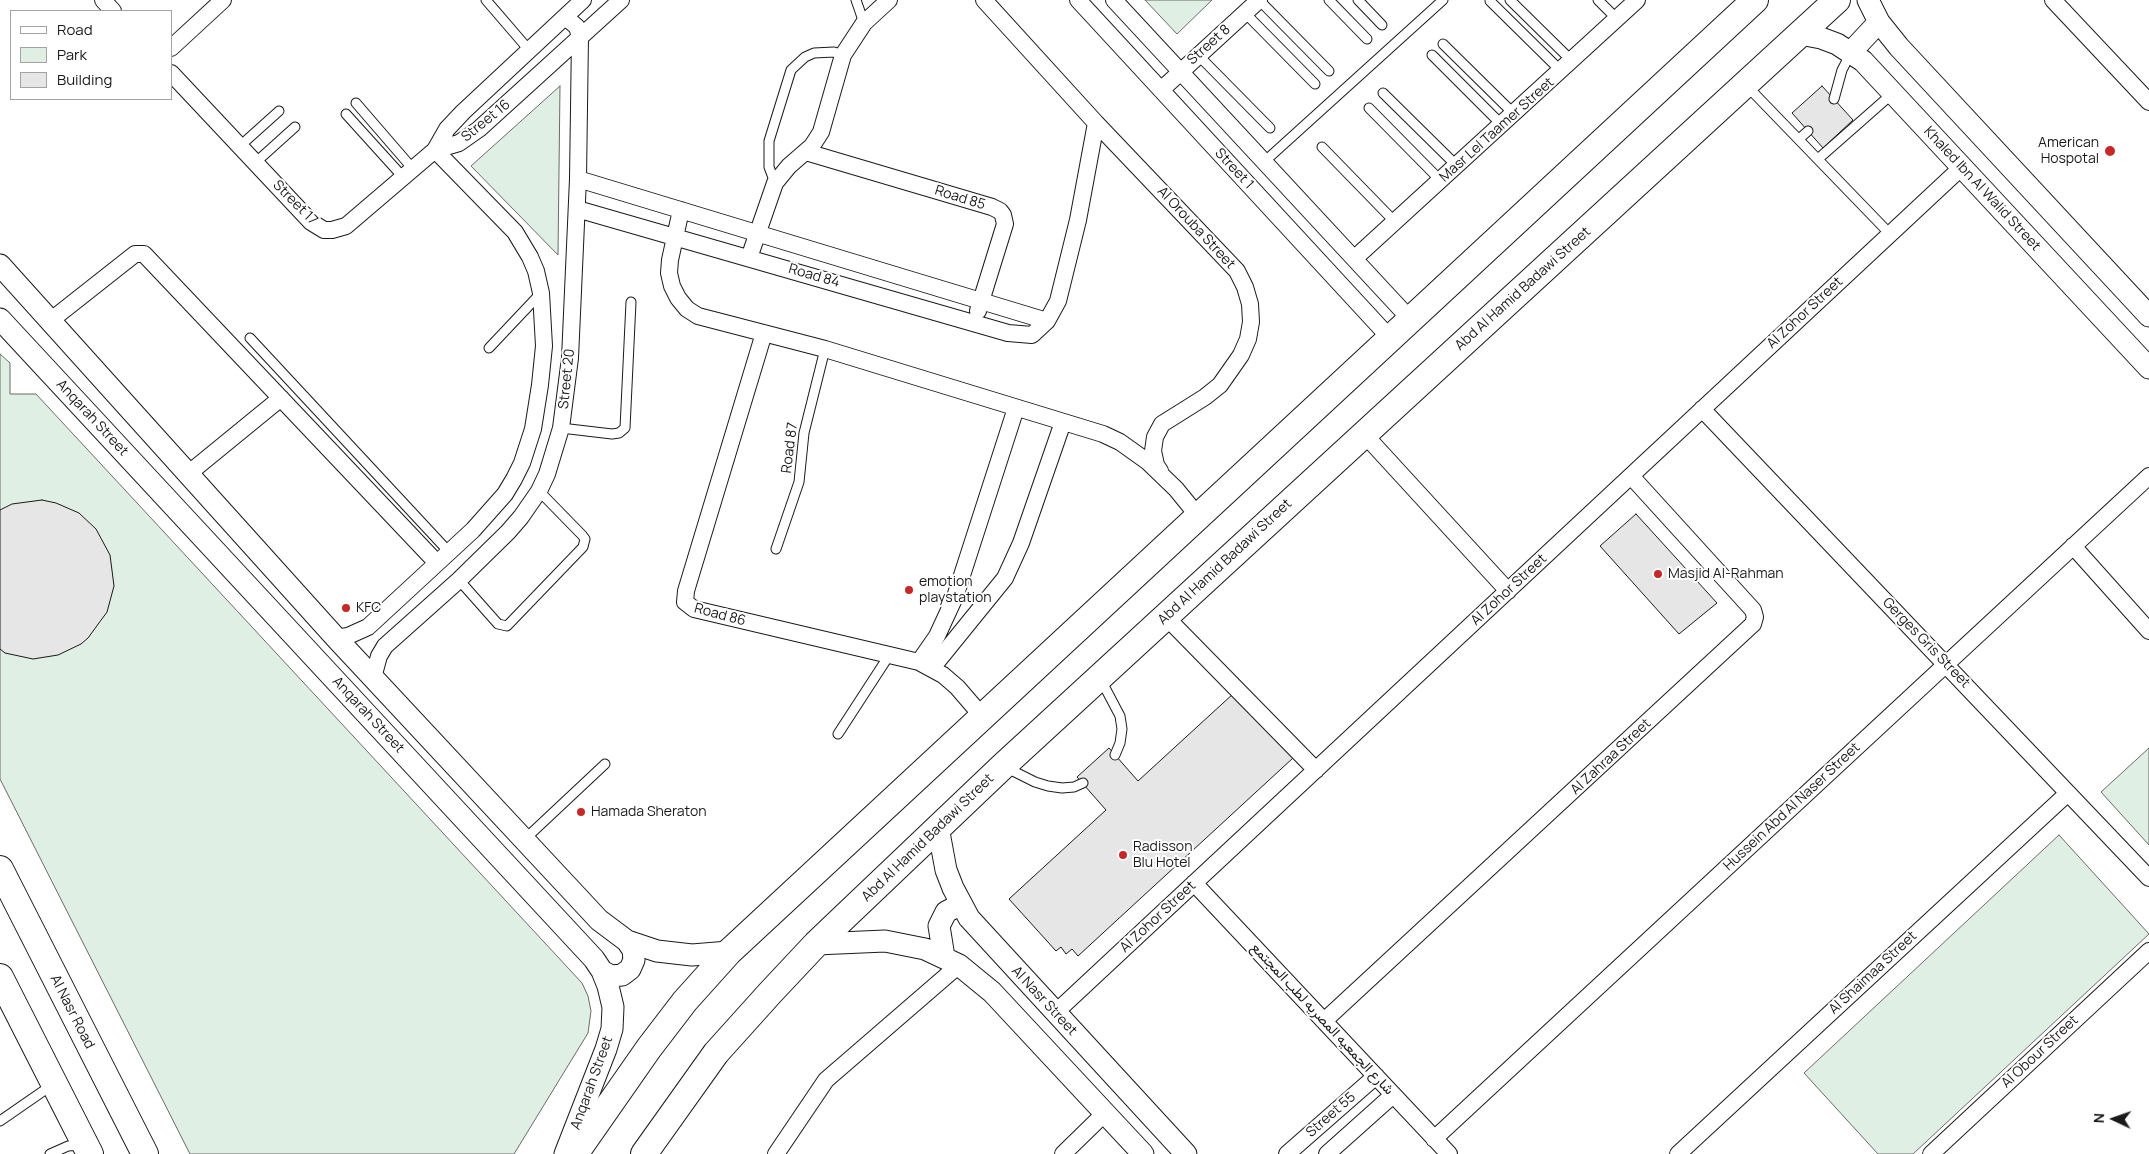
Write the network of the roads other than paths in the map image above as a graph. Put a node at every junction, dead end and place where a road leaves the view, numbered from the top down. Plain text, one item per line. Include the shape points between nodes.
1 (103, 0) edge
2 (223, 0) edge
3 (486, 0) edge
4 (583, 0) edge
5 (621, 0) edge
6 (856, 0) edge
7 (889, 0) edge
8 (984, 0) edge
9 (1078, 0) edge
10 (1114, 0) edge
11 (1259, 0) edge
12 (1329, 0) edge
13 (1358, 0) edge
14 (1443, 0) edge
15 (1510, 0) edge
16 (1598, 0) edge
17 (1755, 0) edge
18 (1837, 0) edge
19 (1868, 0) edge
20 (2054, 0) edge
21 (1490, 1) edge
22 (1630, 2) edge
23 (112, 10) edge
24 (1245, 13) junction
25 (1617, 18) junction
26 (563, 19) junction
27 (1879, 22) junction
28 (864, 23) junction
29 (1382, 25) dead end
30 (1800, 34) junction
31 (580, 37) junction
32 (1367, 39) dead end
33 (1443, 44) dead end
34 (172, 47) edge
35 (530, 50) junction
36 (1851, 52) junction
37 (843, 55) junction
38 (1198, 55) junction
39 (1432, 55) dead end
40 (1566, 66) junction
41 (1180, 71) junction
42 (1329, 72) dead end
43 (172, 74) edge
44 (1315, 84) dead end
45 (1746, 85) junction
46 (1161, 90) junction
47 (1383, 93) dead end
48 (1893, 93) junction
49 (1834, 99) dead end
50 (2149, 102) edge
51 (356, 103) dead end
52 (1369, 108) dead end
53 (279, 111) dead end
54 (346, 114) dead end
55 (1508, 119) junction
56 (1096, 122) junction
57 (295, 127) dead end
58 (1270, 128) dead end
59 (1808, 131) dead end
60 (1799, 139) junction
61 (240, 146) junction
62 (1322, 147) dead end
63 (435, 150) junction
64 (806, 152) junction
65 (1818, 159) junction
66 (1264, 162) junction
67 (256, 163) junction
68 (1457, 166) junction
69 (1962, 167) junction
70 (408, 173) junction
71 (578, 179) junction
72 (1441, 181) junction
73 (775, 183) junction
74 (577, 209) junction
75 (681, 210) junction
76 (1396, 222) junction
77 (758, 233) junction
78 (1890, 234) junction
79 (675, 236) junction
80 (750, 258) junction
81 (1355, 258) junction
82 (0, 266) edge
83 (541, 293) junction
84 (981, 301) junction
85 (631, 302) dead end
86 (2149, 316) edge
87 (0, 319) edge
88 (1410, 319) junction
89 (50, 321) junction
90 (1047, 321) junction
91 (974, 323) junction
92 (764, 333) junction
93 (250, 338) dead end
94 (1390, 338) junction
95 (489, 348) dead end
96 (825, 349) junction
97 (544, 356) junction
98 (570, 358) junction
99 (2149, 368) edge
100 (281, 398) junction
101 (1016, 408) junction
102 (1702, 409) junction
103 (1063, 422) junction
104 (562, 428) junction
105 (1364, 434) junction
106 (188, 474) junction
107 (1631, 476) junction
108 (2149, 476) edge
109 (1164, 477) junction
110 (539, 491) junction
111 (1198, 516) junction
112 (2073, 546) junction
113 (776, 549) dead end
114 (449, 552) junction
115 (437, 563) junction
116 (459, 580) junction
117 (1508, 591) junction
118 (1166, 617) junction
119 (2149, 631) edge
120 (336, 638) junction
121 (890, 654) junction
122 (1946, 664) junction
123 (926, 665) junction
124 (373, 678) junction
125 (1099, 678) junction
126 (982, 716) junction
127 (838, 734) dead end
128 (1115, 755) dead end
129 (605, 764) dead end
130 (1003, 766) junction
131 (1316, 770) junction
132 (1083, 783) dead end
133 (2068, 792) junction
134 (938, 827) junction
135 (524, 840) junction
136 (0, 869) edge
137 (2149, 878) edge
138 (1194, 883) junction
139 (961, 904) junction
140 (627, 941) junction
141 (816, 944) junction
142 (2149, 951) edge
143 (729, 952) junction
144 (952, 961) junction
145 (602, 971) junction
146 (0, 978) edge
147 (1055, 1013) junction
148 (1324, 1021) junction
149 (1376, 1076) junction
150 (54, 1084) junction
151 (1393, 1095) junction
152 (1105, 1113) junction
153 (0, 1121) edge
154 (1434, 1139) junction
155 (83, 1151) edge
156 (50, 1154) edge
157 (145, 1154) edge
158 (565, 1154) edge
159 (575, 1154) edge
160 (644, 1154) edge
161 (776, 1154) edge
162 (1063, 1154) edge
163 (1142, 1154) edge
164 (1186, 1154) edge
165 (1287, 1154) edge
166 (1327, 1154) edge
167 (1449, 1154) edge
168 (1678, 1154) edge
169 (1931, 1154) edge

1 - 23 street
2 - 34 street
3 - 35 lane
4 - 26 street, Street 16
5 - 31 street, Street 16
6 - 28 lane
7 - 28 street
8 - 56 street, Al Orouba Street
9 - 46 street, Street 1
10 - 41 street, Street 1
11 - 24 street, Street 8
11 - 42 lane
12 - 32 lane
13 - 29 lane
14 - 66 lane
15 - 40 lane
16 - 25 lane
17 - 88 main road
18 - 30 main road, Abd Al Hamid Badawi Street
19 - 27 street
20 - 50 street
21 - 40 lane
22 - 25 street, Masr Lel Taamer Street
24 - 38 street, Street 8
24 - 44 lane
25 - 40 street, Masr Lel Taamer Street
26 - 31 street via 577,27
26 - 35 street, Street 16
27 - 36 street
27 - 86 street via 1899,48
28 - 37 street
30 - 36 street, Khaled Ibn Al Walid Street via 1821,38
30 - 45 main road, Abd Al Hamid Badawi Street
31 - 63 street, Street 16 via 469,137
31 - 71 street, Street 20
33 - 55 lane
35 - 63 street, Street 16 via 455,120
36 - 48 street, Khaled Ibn Al Walid Street
36 - 49 lane
37 - 64 street via 821,132
37 - 73 lane via 814,53 792,70 769,141 769,166
38 - 41 street, Street 8
38 - 58 lane
39 - 55 lane
40 - 55 street, Masr Lel Taamer Street
41 - 46 street, Street 8
41 - 66 street, Street 1
43 - 61 street, Street 17
45 - 60 lane
45 - 105 main road, Abd Al Hamid Badawi Street
46 - 94 street, Street 1
47 - 68 lane
48 - 65 lane
48 - 69 street, Khaled Ibn Al Walid Street
51 - 70 lane
52 - 72 lane
53 - 61 lane
54 - 70 lane
55 - 68 street, Masr Lel Taamer Street
56 - 90 street, Road 84 via 1064,279 1058,301
56 - 109 street, Al Orouba Street via 1237,271 1250,304 1248,339 1231,370 1205,397 1162,424 1155,437 1156,465
57 - 67 lane
59 - 60 lane
60 - 65 lane
61 - 67 street, Street 17
62 - 76 lane
63 - 70 street, Street 17
63 - 83 street, Street 20 via 515,232 530,257
64 - 73 street
64 - 84 street, Road 85 via 1000,211 1005,224
65 - 78 lane
66 - 81 street, Street 1
67 - 70 street, Street 17 via 311,222 324,230 346,226
68 - 72 street, Masr Lel Taamer Street
69 - 78 street, Al Zohor Street
69 - 99 street, Khaled Ibn Al Walid Street
71 - 74 street, Street 20
71 - 75 street, Road 84
72 - 76 street, Masr Lel Taamer Street
73 - 77 street
74 - 79 street, Road 84
74 - 98 street, Street 20
75 - 77 street, Road 84
75 - 79 street
76 - 81 street, Masr Lel Taamer Street
77 - 80 street
77 - 84 street, Road 84
78 - 102 street, Al Zohor Street
79 - 80 street, Road 84
79 - 92 street via 669,273 678,298 687,308 698,316
80 - 91 street, Road 84
81 - 88 street, Street 1
82 - 89 street
83 - 95 lane
83 - 97 street, Street 20
84 - 90 street, Road 84
84 - 91 street, Road 85
85 - 104 lane via 625,428 615,434
87 - 145 street, Anqarah Street via 587,951
88 - 94 main road
89 - 100 street via 135,254 141,253
89 - 106 street
90 - 91 street, Road 84 via 1032,335 1008,333
92 - 96 street
92 - 121 street, Road 86 via 685,602 694,610
93 - 114 lane
94 - 111 main road
96 - 101 street
96 - 113 lane, Road 87 via 804,433 799,482
97 - 98 street
97 - 114 street, Street 20 via 533,429 522,463 505,494
98 - 104 street, Street 20
100 - 106 street
100 - 115 street
101 - 103 street
101 - 123 street via 955,597
102 - 107 street, Al Zohor Street
102 - 122 street, Gerges Gris Street
103 - 109 street via 1120,442
103 - 123 street via 1021,543 1005,578
104 - 110 street, Street 20
105 - 117 street
105 - 118 main road, Abd Al Hamid Badawi Street
106 - 120 street
107 - 117 street, Al Zohor Street
107 - 148 street, Al Zahraa Street via 1753,610 1753,624
108 - 112 street, Hussein Abd Al Naser Street
109 - 111 street
110 - 116 street, Street 20 via 508,532
110 - 116 lane via 582,535 585,539 583,547 507,626 498,624
111 - 126 main road
112 - 119 street
112 - 122 street, Hussein Abd Al Naser Street
114 - 115 street, Street 20
115 - 120 street, Street 20 via 368,627
116 - 124 street, Street 20 via 385,646
117 - 131 street, Al Zohor Street
118 - 125 main road, Abd Al Hamid Badawi Street
118 - 131 street
120 - 124 street
121 - 123 street, Road 86
121 - 127 lane
122 - 133 street, Gerges Gris Street
122 - 154 street, Hussein Abd Al Naser Street
123 - 126 street, Road 86 via 957,686
124 - 135 street
125 - 128 lane via 1120,716 1122,729
125 - 130 main road, Abd Al Hamid Badawi Street
126 - 143 main road
129 - 135 lane
130 - 132 lane via 1048,786 1074,787
130 - 134 main road, Abd Al Hamid Badawi Street
131 - 138 street, Al Zohor Street
133 - 137 street, Gerges Gris Street
133 - 168 street, Al Shaimaa Street
134 - 139 street, Al Nasr Street via 946,870
134 - 141 main road, Abd Al Hamid Badawi Street
135 - 140 street via 599,920
136 - 157 main road, Al Nasr Road
138 - 147 street, Al Zohor Street
138 - 148 street, شارع الجمعيه المصريه لطب المجتمع
139 - 144 street via 946,912 939,926
139 - 147 street, Al Nasr Street via 979,931
140 - 143 street via 675,954
140 - 145 street via 633,950 634,960 630,969 622,975 611,976
141 - 144 street via 885,941 925,949
141 - 160 main road, Abd Al Hamid Badawi Street via 716,1053
142 - 169 street, Al Obour Street
143 - 159 main road via 649,1048
144 - 152 street via 992,992
144 - 161 street via 826,1080
145 - 158 street, Anqarah Street via 613,1007 612,1028
146 - 150 main road
147 - 164 street, Al Nasr Street
148 - 149 street, شارع الجمعيه المصريه لطب المجتمع
149 - 151 street, شارع الجمعيه المصريه لطب المجتمع
149 - 165 street, Street 55
150 - 153 lane
150 - 155 main road
151 - 154 street, شارع الجمعيه المصريه لطب المجتمع
151 - 166 street, Street 55
152 - 162 street
152 - 163 street
154 - 167 street, شارع الجمعيه المصريه لطب المجتمع
155 - 156 lane via 68,1146

